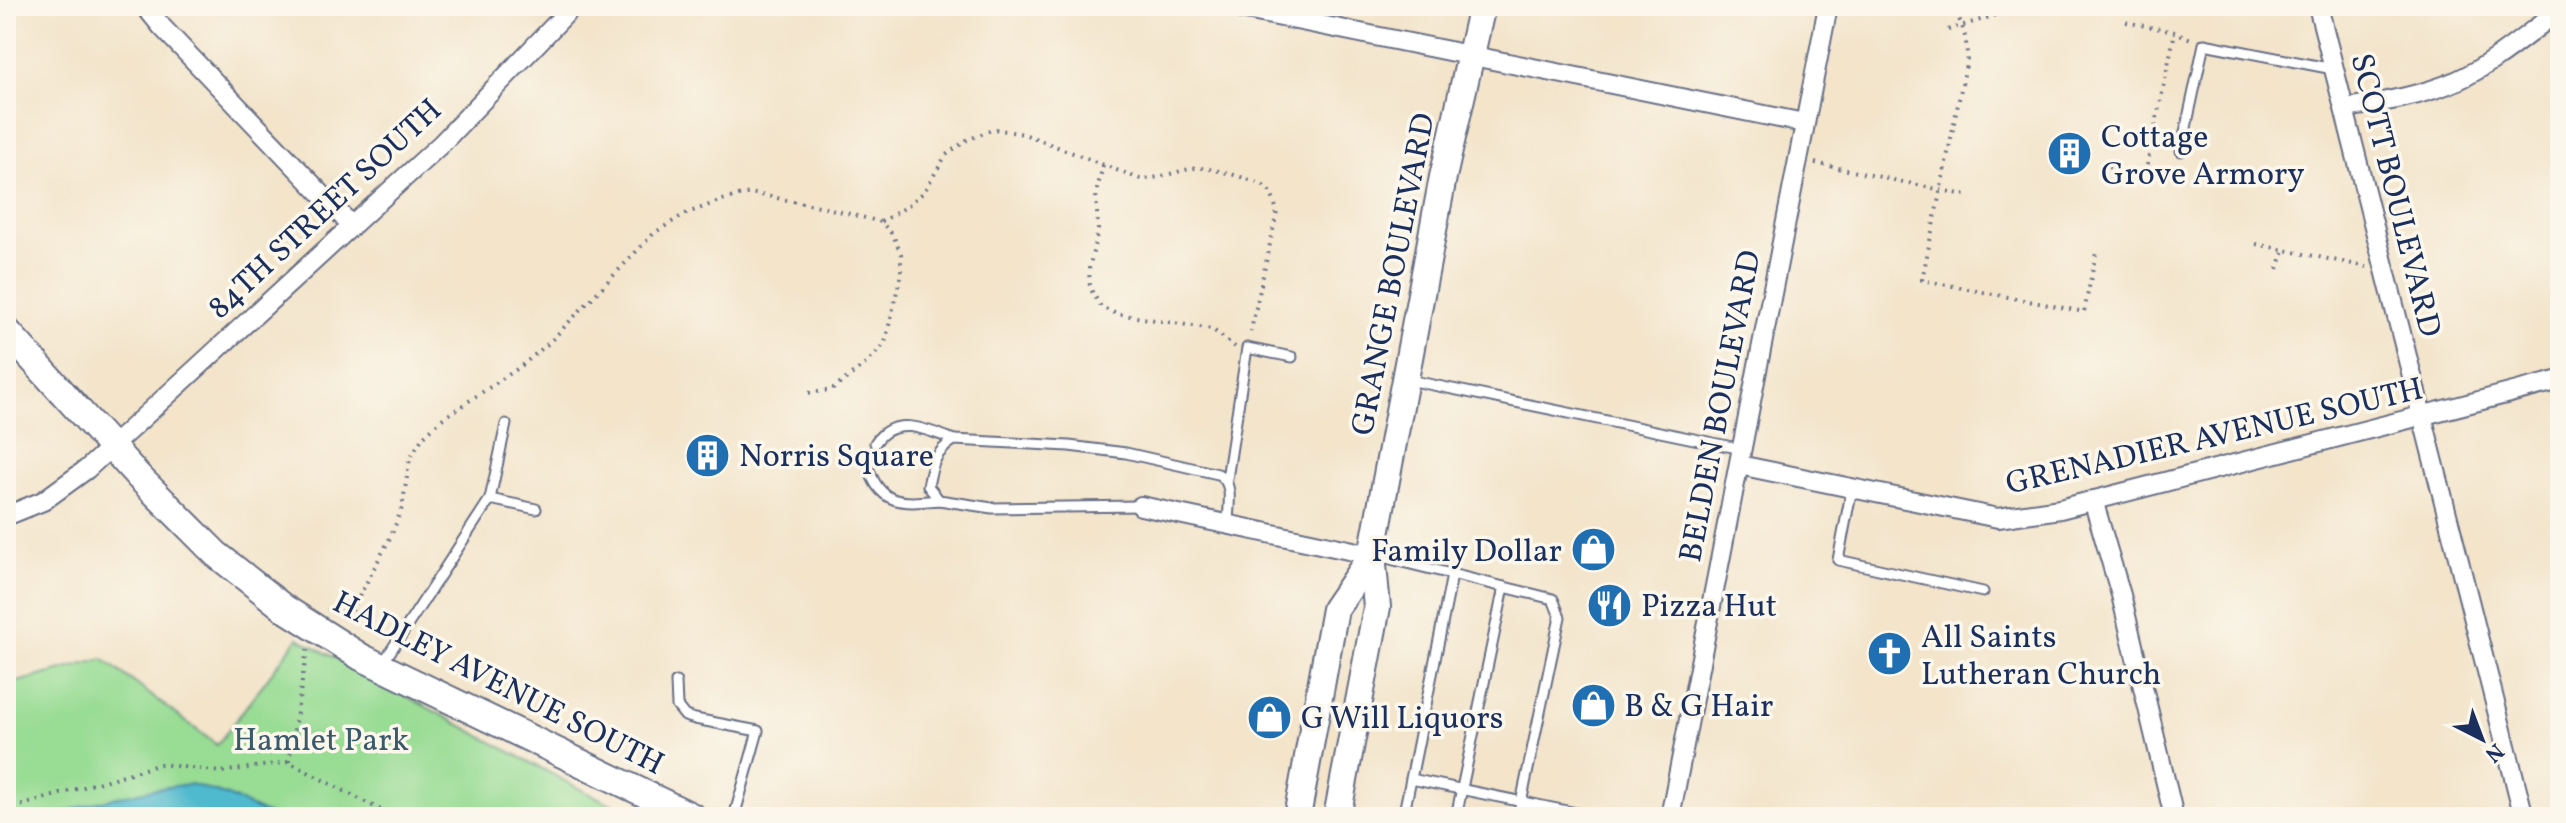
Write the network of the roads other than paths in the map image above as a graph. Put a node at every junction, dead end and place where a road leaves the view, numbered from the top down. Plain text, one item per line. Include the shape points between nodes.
1 (145, 6) edge
2 (1227, 6) edge
3 (1482, 6) edge
4 (1828, 6) edge
5 (2318, 6) edge
6 (567, 8) edge
7 (2560, 10) edge
8 (1470, 56) junction
9 (2335, 69) junction
10 (2345, 108) junction
11 (1804, 123) junction
12 (2181, 151) dead end
13 (352, 226) junction
14 (6, 330) edge
15 (1292, 357) dead end
16 (1405, 379) junction
17 (2560, 380) edge
18 (2423, 417) junction
19 (506, 424) dead end
20 (954, 440) junction
21 (875, 443) dead end
22 (109, 447) junction
23 (1741, 457) junction
24 (870, 472) dead end
25 (1227, 479) junction
26 (1852, 488) junction
27 (490, 499) junction
28 (939, 500) junction
29 (2093, 500) junction
30 (1141, 506) joint
31 (536, 509) dead end
32 (6, 516) edge
33 (1228, 523) junction
34 (1372, 555) junction
35 (1452, 575) junction
36 (1504, 587) junction
37 (1983, 592) dead end
38 (381, 667) junction
39 (676, 682) dead end
40 (1411, 779) junction
41 (1462, 789) junction
42 (1521, 802) junction
43 (693, 817) edge
44 (734, 817) edge
45 (1297, 817) edge
46 (1337, 817) edge
47 (1403, 817) edge
48 (1456, 817) edge
49 (1518, 817) edge
50 (1596, 817) edge
51 (1670, 817) edge
52 (2174, 817) edge
53 (2524, 817) edge

1 - 13 street
2 - 8 street
3 - 8 street, GRANGE BOULEVARD
4 - 11 street, BELDEN BOULEVARD
5 - 9 street, SCOTT BOULEVARD
6 - 13 street, 84TH STREET SOUTH via 441,144
7 - 10 street via 2459,79 2409,98
8 - 11 street
8 - 16 street, GRANGE BOULEVARD
9 - 10 street, SCOTT BOULEVARD
9 - 12 lane via 2204,44
10 - 18 street, SCOTT BOULEVARD
11 - 23 street, BELDEN BOULEVARD
13 - 22 street, 84TH STREET SOUTH
14 - 22 street, HADLEY AVENUE SOUTH
15 - 25 lane via 1247,348
16 - 23 lane
16 - 34 street, GRANGE BOULEVARD
17 - 18 street, GRENADIER AVENUE SOUTH
18 - 29 street, GRENADIER AVENUE SOUTH
18 - 53 street, SCOTT BOULEVARD
19 - 27 lane
20 - 21 lane via 906,426 880,434
20 - 25 lane via 1126,453
20 - 28 lane via 933,461 928,486
22 - 32 street, 84TH STREET SOUTH via 43,501
22 - 38 street, HADLEY AVENUE SOUTH via 216,554 284,608
23 - 26 street, GRENADIER AVENUE SOUTH
23 - 51 street, BELDEN BOULEVARD
24 - 28 lane via 885,497 902,502
25 - 33 lane
26 - 29 street, GRENADIER AVENUE SOUTH via 1998,518
26 - 37 lane via 1838,560
27 - 31 lane
27 - 38 lane
28 - 30 lane via 992,508
29 - 52 street
30 - 33 street
33 - 34 street
34 - 35 lane
34 - 45 street, GRANGE BOULEVARD via 1335,609
34 - 46 street, GRANGE BOULEVARD via 1377,607
35 - 36 lane
35 - 40 lane
36 - 41 lane
36 - 42 lane via 1553,599 1560,617
38 - 43 street, HADLEY AVENUE SOUTH
39 - 44 lane via 677,706 685,716 758,731
40 - 41 lane
40 - 47 lane
41 - 42 lane
41 - 48 lane
42 - 49 lane
42 - 50 lane

